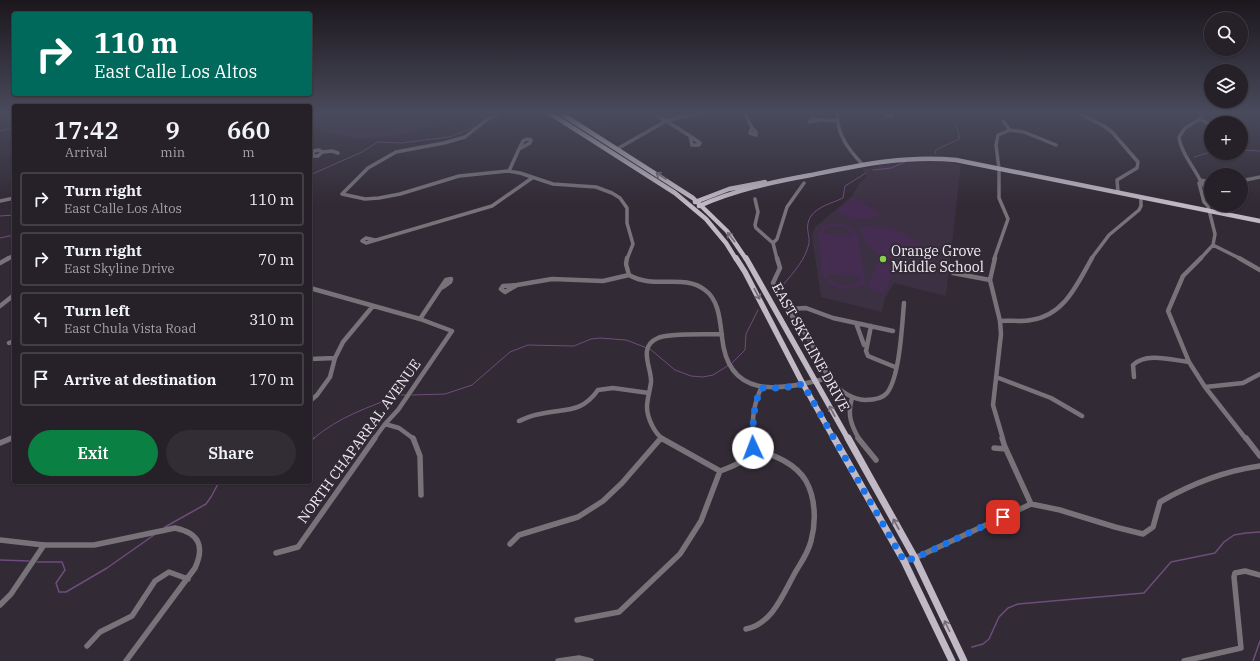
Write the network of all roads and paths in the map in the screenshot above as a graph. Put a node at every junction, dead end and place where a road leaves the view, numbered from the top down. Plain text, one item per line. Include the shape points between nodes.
1 (445, 143) edge
2 (596, 143) edge
3 (608, 143) edge
4 (628, 143) edge
5 (845, 143) edge
6 (996, 143) edge
7 (1051, 143) edge
8 (1121, 143) edge
9 (1180, 143) edge
10 (1056, 145) dead end
11 (519, 149) dead end
12 (617, 149) junction
13 (322, 152) junction
14 (338, 152) dead end
15 (312, 153) edge
16 (312, 156) edge
17 (863, 165) junction
18 (999, 168) junction
19 (509, 171) junction
20 (801, 177) junction
21 (1260, 177) edge
22 (532, 178) junction
23 (1248, 180) edge
24 (1201, 181) junction
25 (1204, 181) edge
26 (1118, 192) junction
27 (1141, 197) junction
28 (12, 198) edge
29 (755, 199) dead end
30 (0, 201) edge
31 (1204, 202) edge
32 (699, 203) junction
33 (692, 206) junction
34 (1204, 207) edge
35 (1209, 212) edge
36 (1225, 212) edge
37 (1260, 220) edge
38 (375, 240) dead end
39 (773, 243) junction
40 (1213, 245) junction
41 (12, 256) edge
42 (0, 263) edge
43 (1260, 270) edge
44 (953, 273) dead end
45 (629, 275) junction
46 (990, 280) junction
47 (517, 285) dead end
48 (443, 287) dead end
49 (312, 289) edge
50 (12, 297) edge
51 (904, 303) dead end
52 (0, 306) edge
53 (373, 306) junction
54 (788, 309) junction
55 (420, 319) junction
56 (1000, 321) junction
57 (856, 323) junction
58 (871, 326) junction
59 (893, 331) dead end
60 (722, 334) junction
61 (867, 346) junction
62 (335, 358) junction
63 (312, 359) edge
64 (1189, 362) junction
65 (895, 367) junction
66 (1260, 374) edge
67 (826, 377) junction
68 (996, 377) junction
69 (1134, 377) dead end
70 (815, 381) junction
71 (803, 384) junction
72 (1205, 387) junction
73 (761, 388) junction
74 (649, 393) junction
75 (852, 398) junction
76 (312, 400) edge
77 (1082, 416) dead end
78 (519, 421) dead end
79 (385, 424) junction
80 (12, 438) edge
81 (661, 438) junction
82 (0, 443) edge
83 (753, 448) junction
84 (994, 448) dead end
85 (1006, 449) junction
86 (1260, 456) edge
87 (876, 460) dead end
88 (1260, 466) edge
89 (720, 470) junction
90 (421, 495) dead end
91 (1031, 504) junction
92 (0, 540) edge
93 (510, 544) dead end
94 (44, 545) junction
95 (276, 553) dead end
96 (915, 558) junction
97 (904, 561) junction
98 (1260, 575) edge
99 (188, 579) junction
100 (0, 605) edge
101 (577, 620) dead end
102 (746, 629) dead end
103 (87, 646) dead end
104 (126, 661) edge
105 (558, 661) edge
106 (591, 661) edge
107 (952, 661) edge
108 (964, 661) edge
109 (1184, 661) edge

1 - 19 street via 396,152 368,168 342,194 358,198 376,198 455,177
2 - 33 main road, EAST SKYLINE DRIVE
3 - 12 main road, EAST SKYLINE DRIVE
4 - 12 street
5 - 17 street
6 - 18 street
7 - 10 street
8 - 26 street via 1138,162 1137,168 1117,180
9 - 24 street
11 - 19 street
32 -> 12 main road, EAST SKYLINE DRIVE
13 - 14 street
13 - 15 street via 319,150
13 - 16 street via 318,156
17 - 18 main road via 891,159 929,157
17 - 20 main road
18 - 26 main road
18 - 46 street via 999,198 1008,219
19 - 22 street
20 - 32 main road via 730,193
20 - 39 street via 805,188 798,191 787,206 777,239
21 - 23 street
22 - 38 street via 492,206
22 - 45 street via 550,184 594,186 618,196 628,212 627,221 633,243 625,263
24 - 25 street
24 - 31 street via 1199,183
26 - 27 main road
27 - 34 main road
27 - 56 street via 1139,210 1100,245 1070,297 1059,308 1039,319
28 - 30 street
29 - 39 street via 758,212 756,228
32 - 33 main road
70 -> 32 main road, EAST SKYLINE DRIVE via 744,255 727,231
33 -> 71 main road, EAST SKYLINE DRIVE via 716,230 738,260
35 - 40 street via 1215,234
36 - 37 main road
39 - 54 street via 780,268 774,286
40 - 43 street
40 - 64 street via 1184,276 1168,311
41 - 42 street
44 - 46 street
45 - 47 street via 603,282 552,279
45 - 60 street via 640,282 650,284 681,282 699,286 717,305
46 - 56 street
48 - 55 street
49 - 53 street
50 - 52 street
51 - 65 street
53 - 55 street
53 - 62 street via 343,342
54 - 57 street via 806,308
54 - 67 street via 804,332
55 - 79 street, NORTH CHAPARRAL AVENUE via 452,331 398,410
56 - 68 street
57 - 58 street
57 - 61 street via 864,345
58 - 59 street
58 - 61 street
60 - 73 street via 727,361 731,367 746,381
60 - 74 street via 673,336 658,338 650,343 646,353 651,381
61 - 65 street via 868,356
62 - 63 street
62 - 76 street via 330,377
64 - 69 street via 1139,359 1133,365
64 - 72 street
65 - 75 street via 891,387 885,396 867,400
66 - 72 street via 1243,383
67 - 70 street
67 - 75 street via 827,381 831,381
68 - 77 street via 1051,398
68 - 85 street via 993,405
70 - 71 street
96 -> 70 main road, EAST SKYLINE DRIVE
71 - 73 street via 783,388
71 - 97 main road, EAST SKYLINE DRIVE
72 - 86 street
73 - 83 street via 752,418
74 - 78 street via 613,388 598,390 592,401 578,409 542,413
74 - 81 street via 647,407
75 - 87 street via 848,410 850,423 865,449
79 - 90 street via 399,428 413,437 420,456
79 - 95 street, NORTH CHAPARRAL AVENUE via 298,547
80 - 82 street
81 - 89 street
81 - 93 street via 603,501 578,517 519,536
83 - 89 street via 742,462
83 - 102 street via 786,461 796,469 806,481 814,510 812,536 801,563 772,612 755,627
84 - 85 street
85 - 91 street
88 - 91 street via 1223,475 1180,490 1160,502 1153,527 1143,534 1122,531 1048,506
89 - 101 street via 701,521 680,554 619,612
91 - 96 street
92 - 94 street
94 - 99 street via 94,545 175,528 185,529 198,540 200,548 200,558
94 - 100 street via 11,594
96 - 97 street
108 -> 96 main road, EAST SKYLINE DRIVE
97 - 107 main road, EAST SKYLINE DRIVE
98 - 109 street via 1237,571 1234,577 1241,648
99 - 103 street via 169,572 163,575 155,581 132,616 100,632
99 - 104 street
105 - 106 street via 570,658

